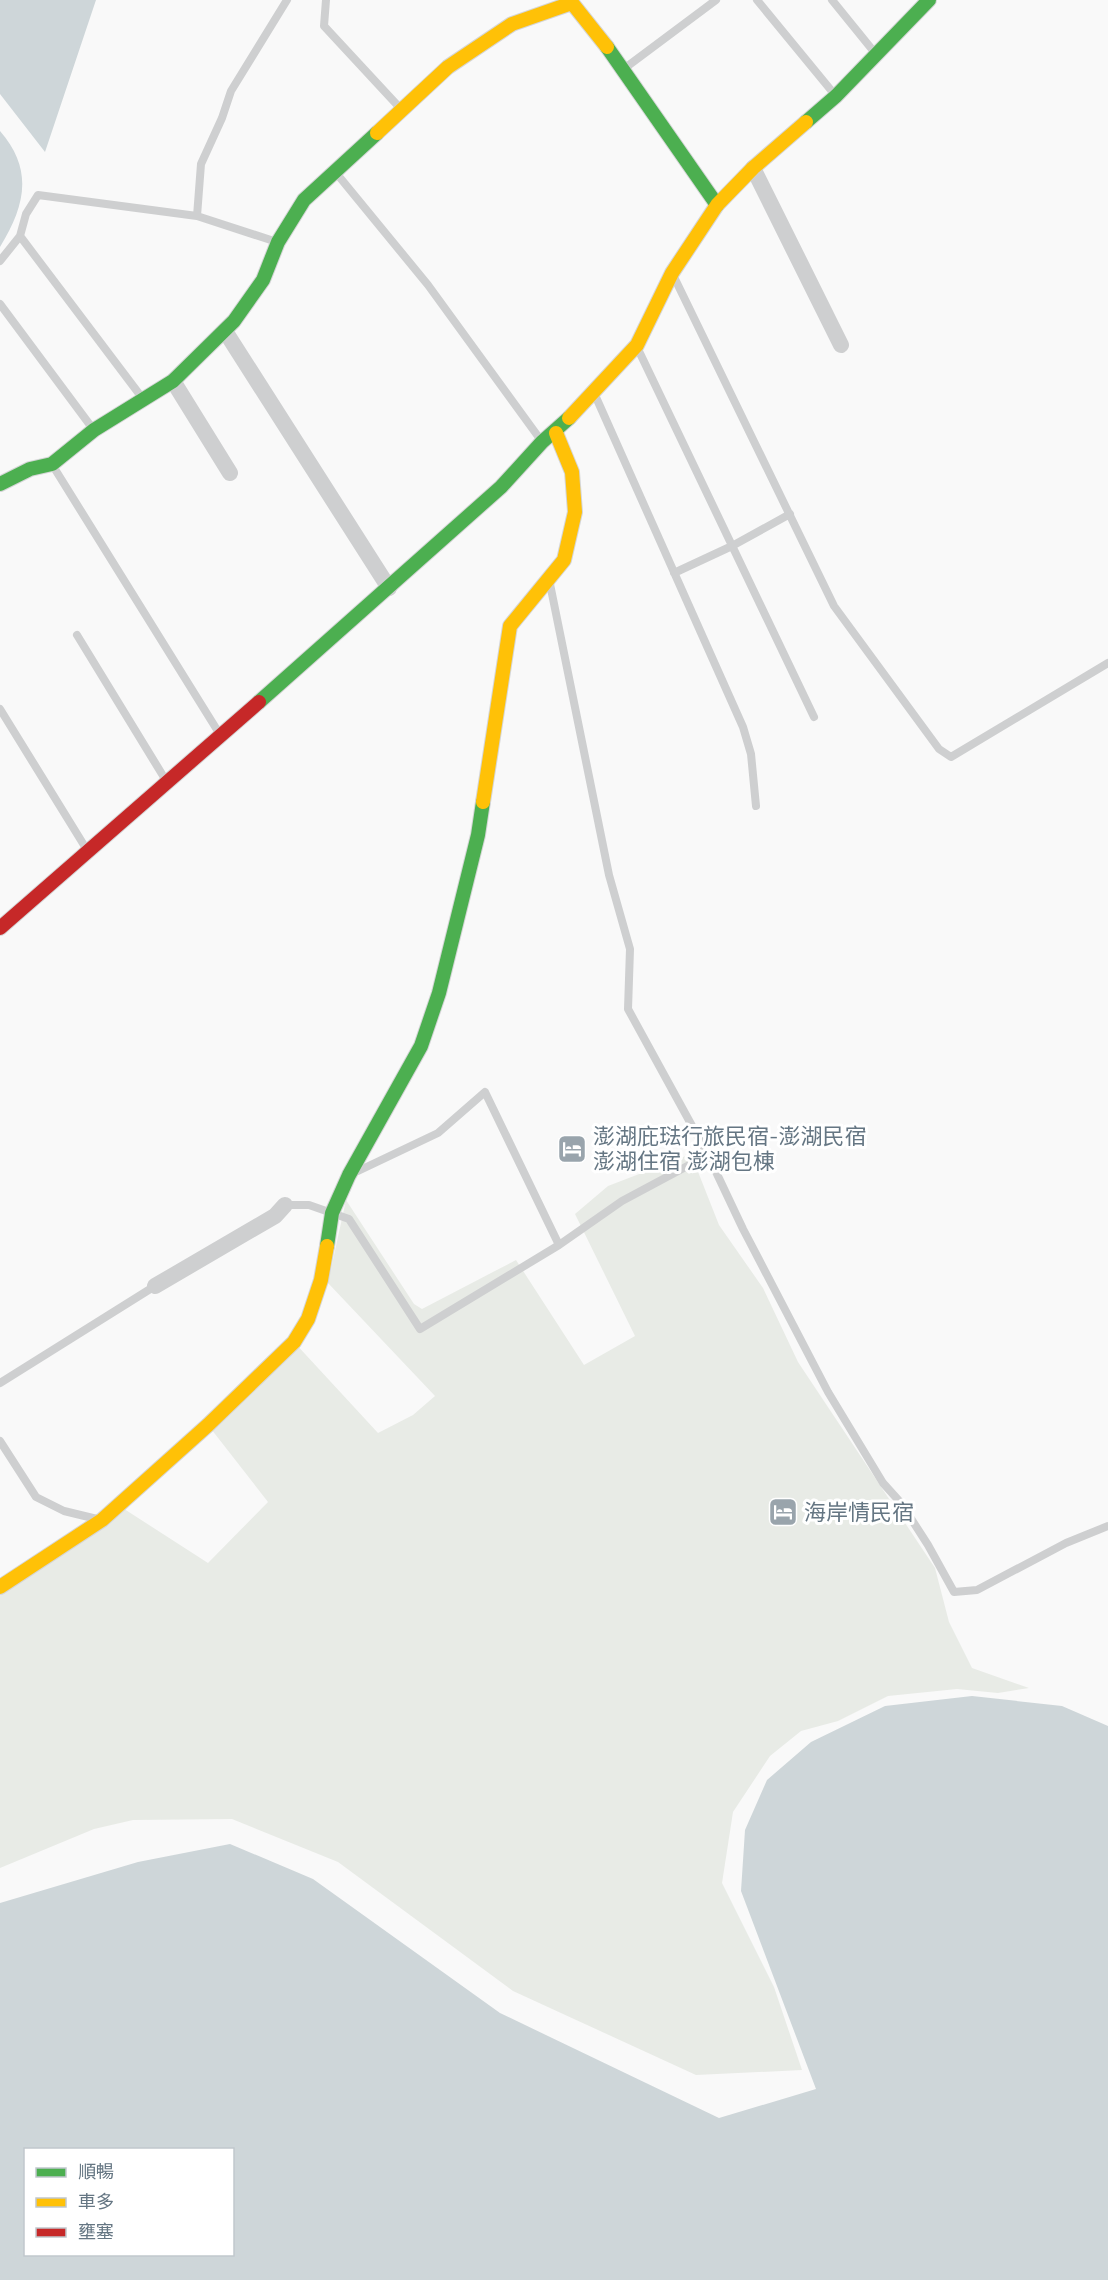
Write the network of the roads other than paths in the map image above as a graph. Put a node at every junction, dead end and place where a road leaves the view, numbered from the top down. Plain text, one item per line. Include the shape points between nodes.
1 (287, 0) edge
2 (326, 0) edge
3 (716, 0) edge
4 (757, 0) edge
5 (832, 0) edge
6 (929, 0) edge
7 (875, 53) junction
8 (624, 69) junction
9 (836, 96) junction
10 (403, 111) junction
11 (753, 168) junction
12 (335, 171) junction
13 (717, 205) junction
14 (197, 216) junction
15 (20, 236) junction
16 (278, 242) junction
17 (0, 261) edge
18 (672, 273) junction
19 (0, 304) edge
20 (225, 331) junction
21 (637, 345) junction
22 (841, 345) dead end
23 (173, 381) junction
24 (594, 394) junction
25 (143, 399) junction
26 (94, 430) junction
27 (556, 433) junction
28 (542, 442) junction
29 (52, 464) junction
30 (231, 473) dead end
31 (0, 484) edge
32 (790, 514) junction
33 (732, 546) junction
34 (674, 573) junction
35 (550, 580) junction
36 (388, 588) junction
37 (77, 634) dead end
38 (1108, 663) edge
39 (0, 709) edge
40 (814, 717) dead end
41 (220, 736) junction
42 (167, 782) junction
43 (756, 806) dead end
44 (88, 851) junction
45 (0, 928) edge
46 (708, 1155) junction
47 (349, 1176) junction
48 (285, 1205) joint
49 (332, 1213) junction
50 (559, 1245) junction
51 (155, 1286) joint
52 (0, 1383) edge
53 (0, 1441) edge
54 (102, 1520) junction
55 (1108, 1526) edge
56 (0, 1587) edge

1 - 14 lane via 231,91 201,164
2 - 10 lane via 324,26
3 - 8 lane
4 - 9 lane
5 - 7 lane
6 - 7 street
7 - 9 street
8 - 10 street via 572,3 512,24 448,67
8 - 13 street
9 - 11 street
10 - 12 street
11 - 13 street
11 - 22 street
12 - 16 street via 304,200
12 - 28 lane via 428,285
13 - 18 street
14 - 15 lane via 38,195 26,214
14 - 16 lane
15 - 17 lane
15 - 25 lane
16 - 20 street via 263,280
18 - 21 street
18 - 32 lane
19 - 26 lane
20 - 23 street
20 - 36 street
21 - 24 street
21 - 33 lane
23 - 25 street
23 - 30 street
24 - 27 street
24 - 34 lane
25 - 26 street
26 - 29 street
27 - 28 street
27 - 35 street via 572,472 574,512 564,561
28 - 36 street via 501,487
29 - 31 street via 30,469
29 - 41 lane
32 - 33 lane
32 - 38 lane via 834,606 939,749 951,757
33 - 34 lane
33 - 40 lane
34 - 43 lane via 743,727 751,754
35 - 46 lane via 609,875 630,949 628,1009
35 - 47 street via 510,626 478,835 439,993 421,1046
36 - 41 street
37 - 42 lane
39 - 44 lane
41 - 42 street
42 - 44 street
44 - 45 street
46 - 50 lane via 622,1201
46 - 55 lane via 828,1392 883,1483 928,1545 954,1592 977,1590 1066,1543
47 - 49 street
47 - 50 lane via 438,1133 485,1092
48 - 49 lane via 309,1205
48 - 51 street via 275,1216
49 - 50 lane via 349,1219 420,1329
49 - 54 street via 321,1280 308,1319 294,1342
51 - 52 lane
53 - 54 lane via 36,1497 64,1511
54 - 56 street

